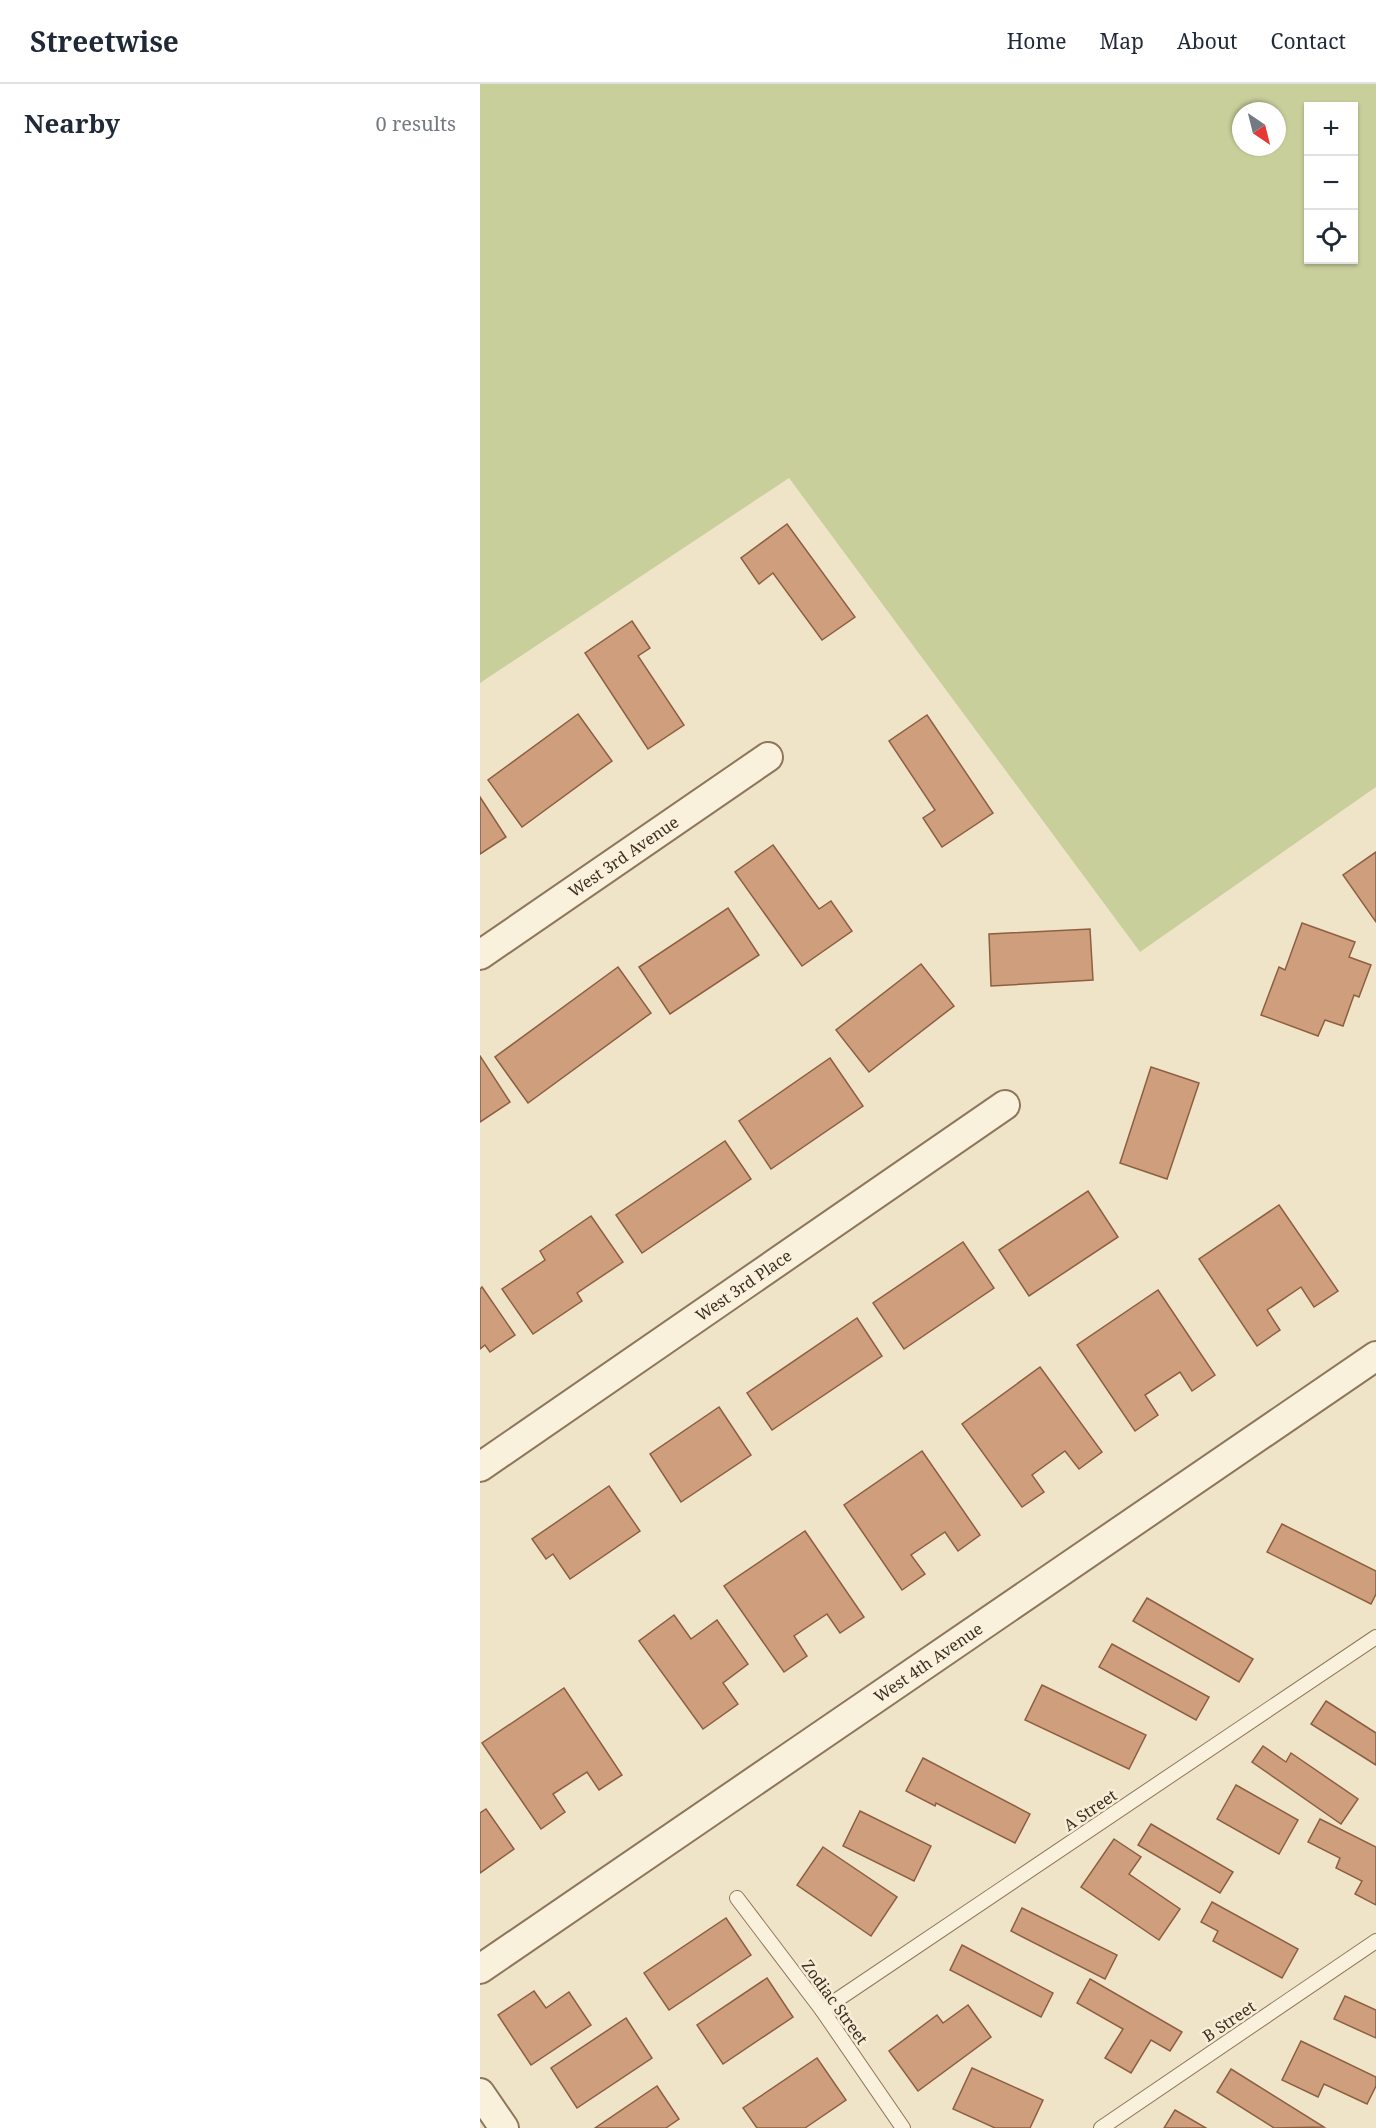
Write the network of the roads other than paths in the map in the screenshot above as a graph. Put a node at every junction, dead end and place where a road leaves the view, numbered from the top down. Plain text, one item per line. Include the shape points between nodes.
1 (768, 757) dead end
2 (480, 955) edge
3 (1005, 1105) dead end
4 (1376, 1356) edge
5 (480, 1467) edge
6 (1376, 1637) edge
7 (737, 1898) dead end
8 (1376, 1941) edge
9 (480, 1970) edge
10 (822, 2010) junction
11 (480, 2093) edge
12 (504, 2128) edge
13 (903, 2128) edge
14 (1101, 2128) edge

1 - 2 street, West 3rd Avenue
3 - 5 street, West 3rd Place
4 - 9 street, West 4th Avenue
6 - 10 lane, A Street
7 - 10 lane, Zodiac Street
8 - 14 lane, B Street
10 - 13 lane, Zodiac Street
11 - 12 street

